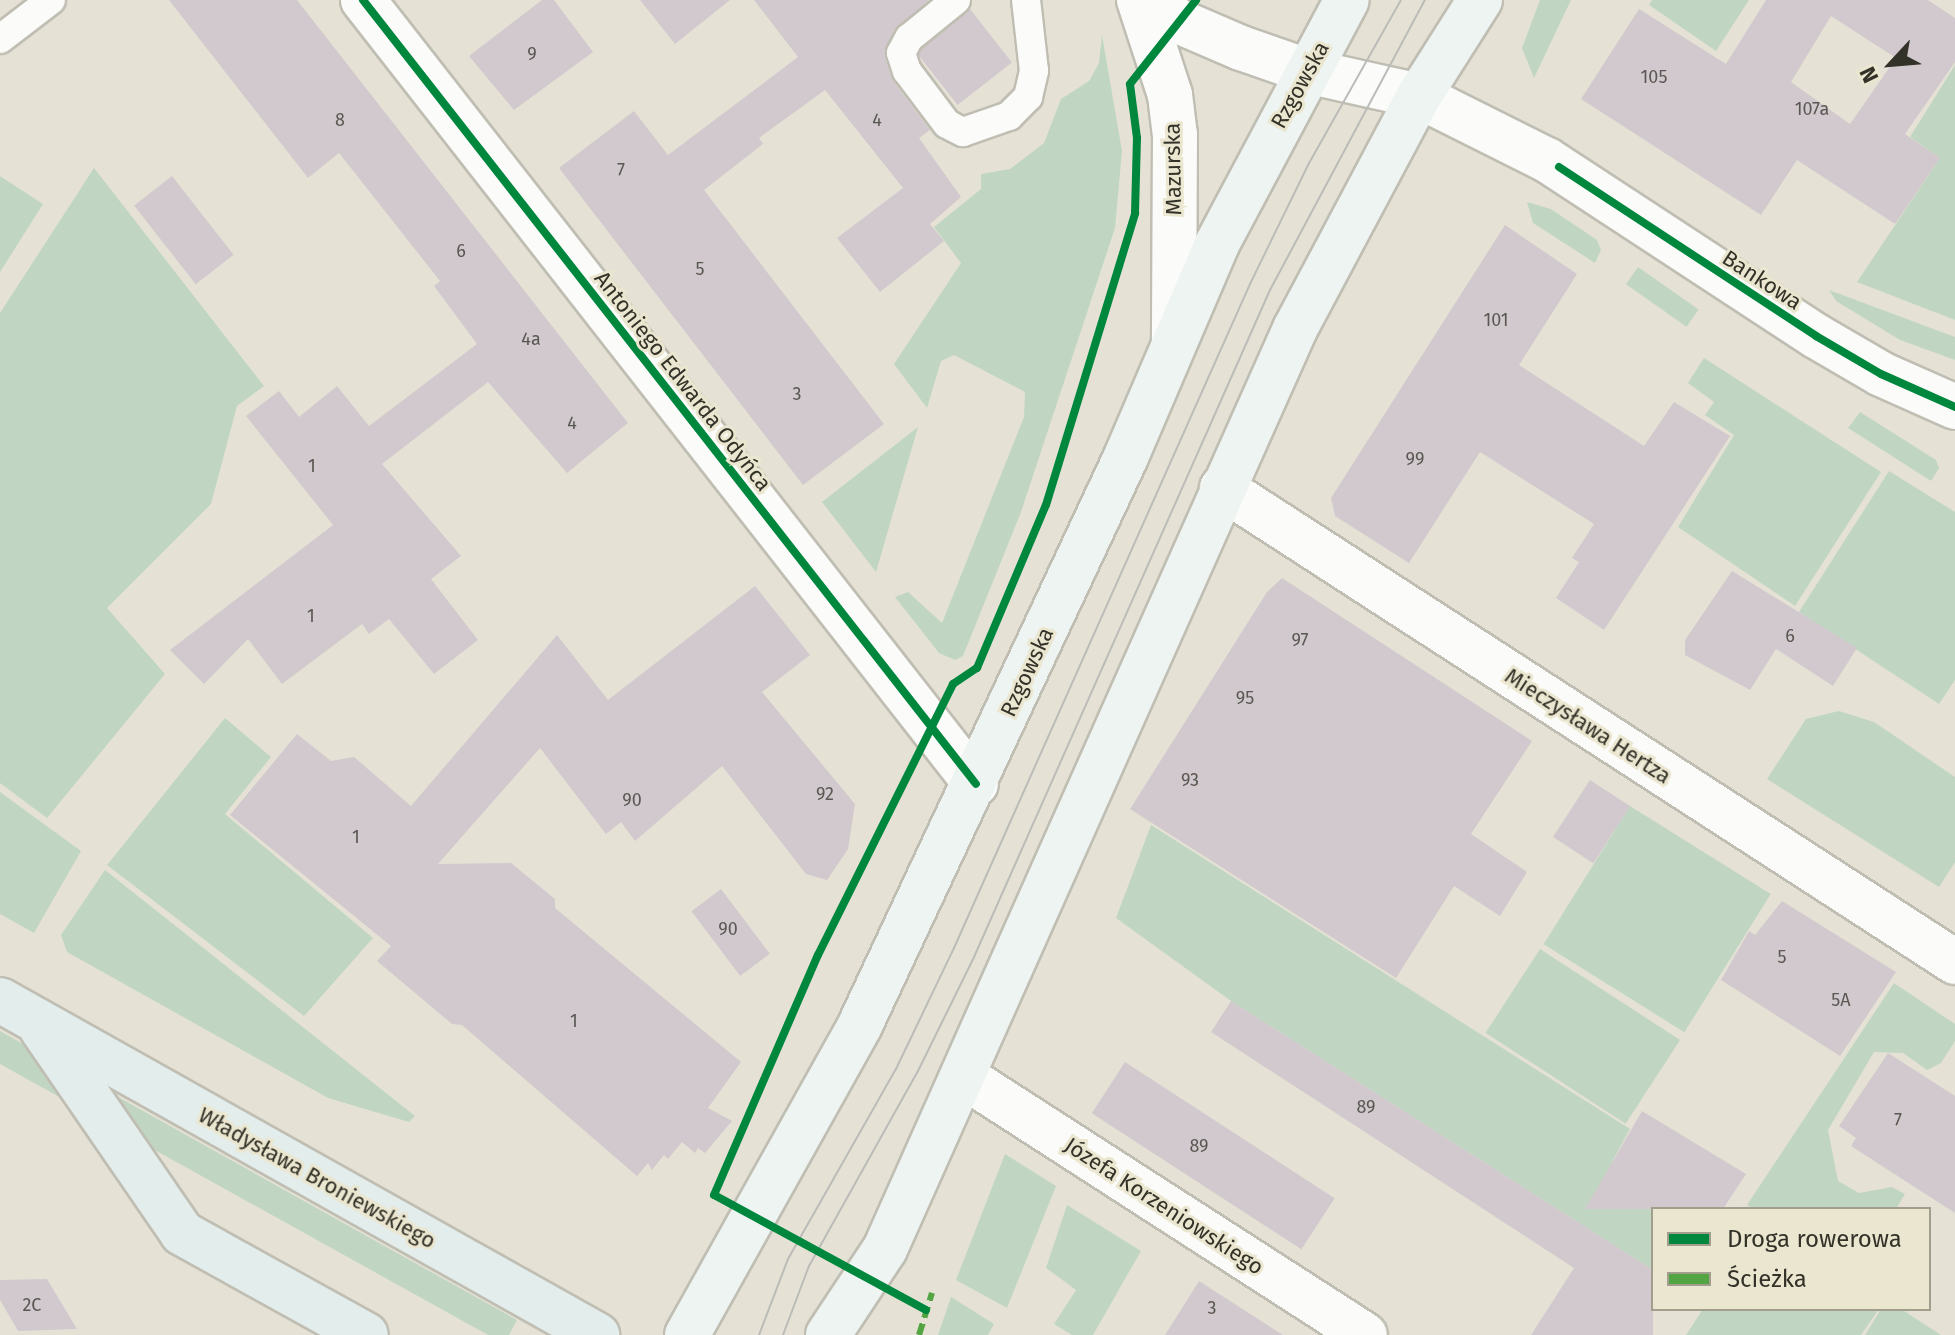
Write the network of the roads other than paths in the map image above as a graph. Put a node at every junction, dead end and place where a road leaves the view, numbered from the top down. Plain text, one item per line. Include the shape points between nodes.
1 (51, 0) edge
2 (363, 0) edge
3 (956, 0) edge
4 (1026, 0) edge
5 (1139, 0) edge
6 (1150, 0) edge
7 (1347, 0) edge
8 (1480, 0) edge
9 (0, 39) edge
10 (1307, 71) junction
11 (1419, 96) junction
12 (1174, 344) junction
13 (1955, 407) edge
14 (1222, 488) junction
15 (976, 784) junction
16 (1955, 962) edge
17 (18, 1010) edge
18 (963, 1076) junction
19 (366, 1335) edge
20 (597, 1335) edge
21 (687, 1335) edge
22 (828, 1335) edge
23 (1365, 1335) edge

1 - 9 lane
2 - 15 street, Antoniego Edwarda Odyńca
3 - 4 lane via 909,38 901,53 907,71 947,124 963,132 1009,116 1028,97 1034,71
5 - 12 street, Mazurska via 1170,95 1175,134
6 - 10 street via 1212,38
7 - 10 main road, Rzgowska
8 - 11 main road
10 - 11 street, Bankowa
10 - 12 main road, Rzgowska via 1230,217
11 - 13 street, Bankowa via 1547,160 1855,359
11 - 14 main road via 1295,329
12 - 15 main road, Rzgowska
14 - 16 street, Mieczysława Hertza
14 - 18 main road
15 - 21 main road, Rzgowska via 860,1025
17 - 19 main road, Władysława Broniewskiego via 182,1233
17 - 20 main road, Władysława Broniewskiego
18 - 22 main road via 881,1256
18 - 23 street, Józefa Korzeniowskiego

